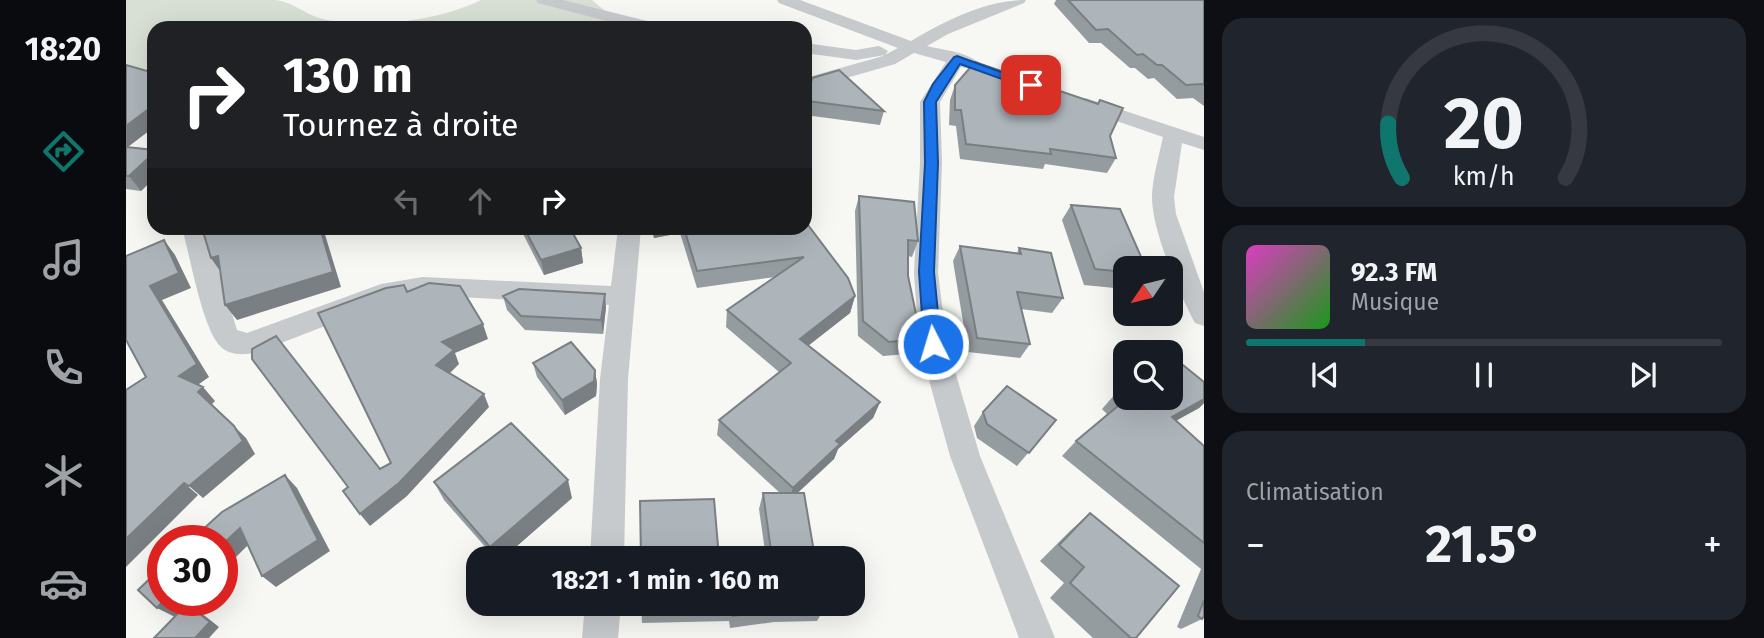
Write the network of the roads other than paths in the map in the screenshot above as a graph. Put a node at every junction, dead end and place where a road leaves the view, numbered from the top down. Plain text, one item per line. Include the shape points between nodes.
1 (544, 0) edge
2 (785, 0) edge
3 (1018, 0) edge
4 (626, 21) edge
5 (912, 47) junction
6 (812, 49) edge
7 (957, 59) junction
8 (994, 72) edge
9 (812, 82) edge
10 (1069, 98) edge
11 (1174, 134) junction
12 (1204, 144) edge
13 (197, 235) edge
14 (629, 235) edge
15 (623, 296) junction
16 (1204, 316) edge
17 (607, 546) edge
18 (602, 616) edge
19 (600, 638) edge
20 (1037, 638) edge

1 - 4 street
2 - 5 street
3 - 5 street
5 - 6 street via 856,55
5 - 7 street
5 - 9 street via 889,60
7 - 8 street
7 - 20 street via 930,102 926,272 933,344 965,456
10 - 11 street
11 - 12 street
11 - 16 street via 1164,205 1192,294
13 - 15 street via 225,329 237,344 248,344 390,291 423,286
14 - 15 street
15 - 17 street via 614,379
18 - 19 street

